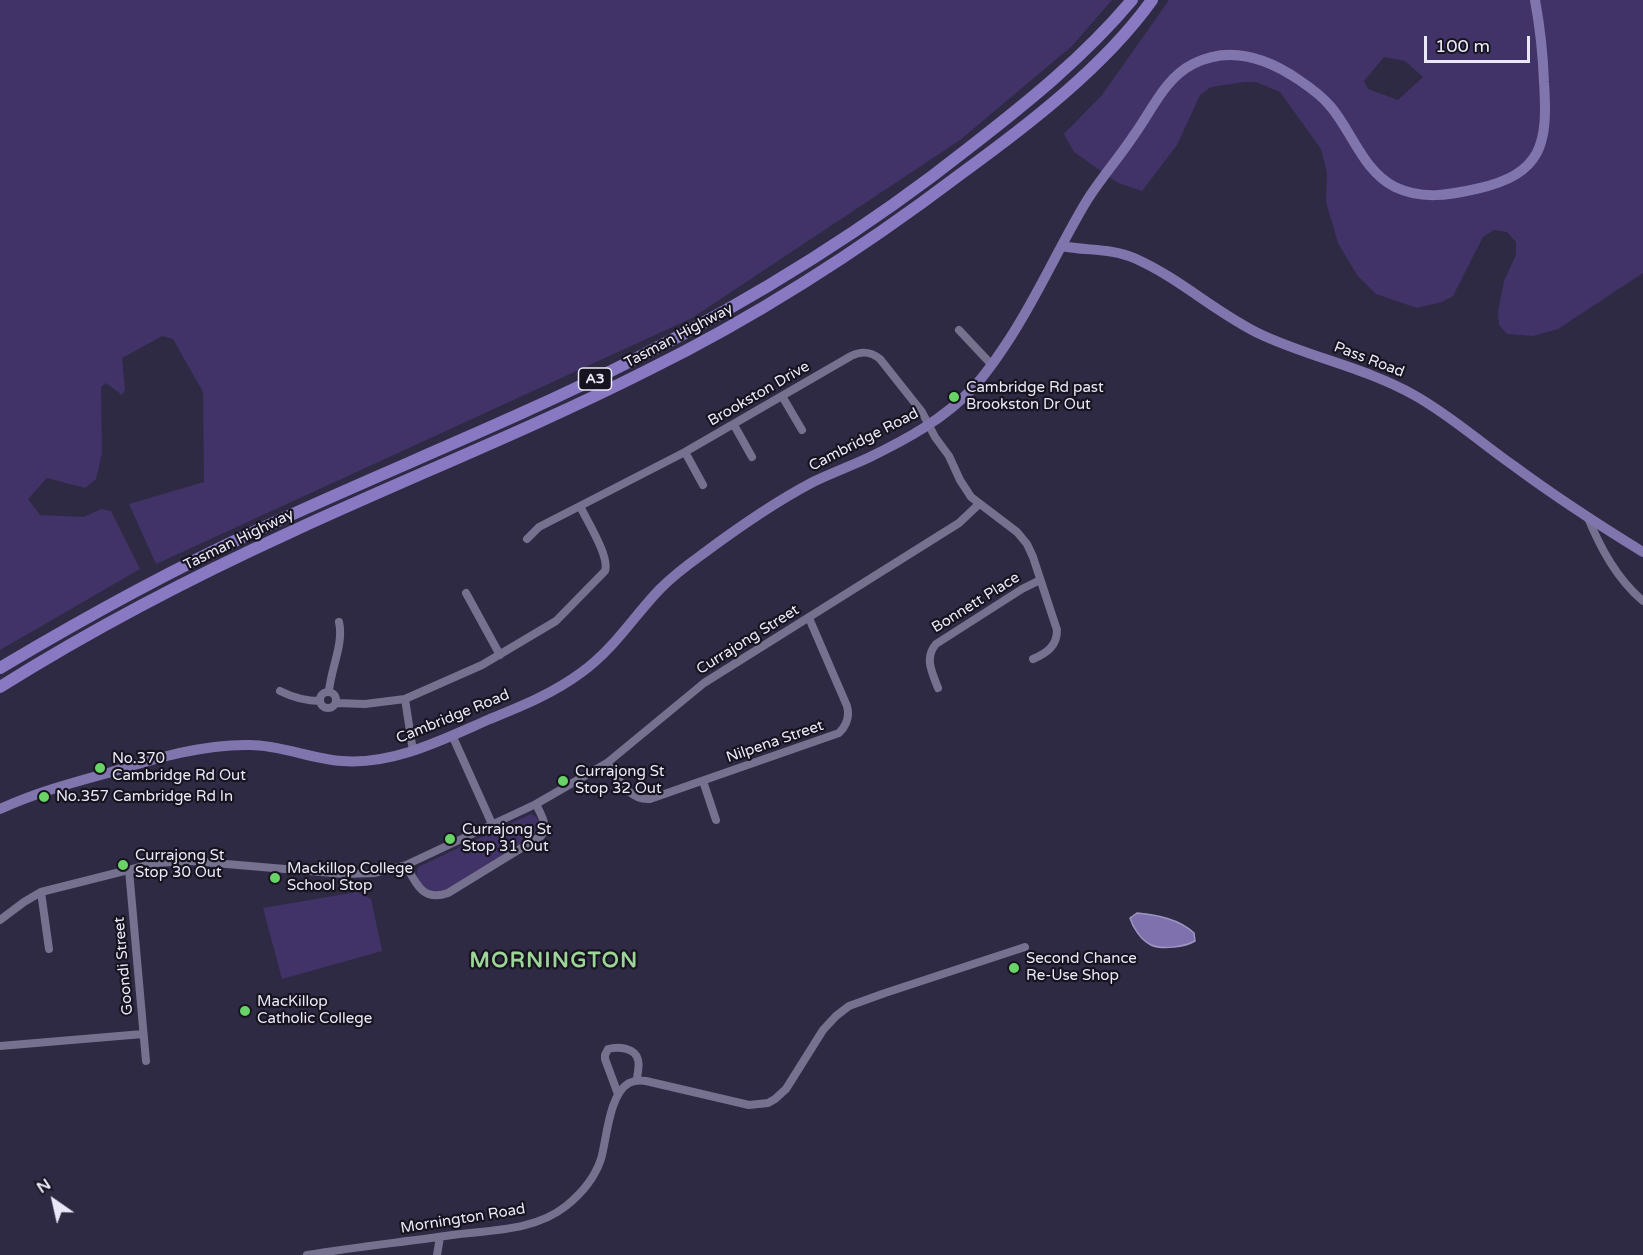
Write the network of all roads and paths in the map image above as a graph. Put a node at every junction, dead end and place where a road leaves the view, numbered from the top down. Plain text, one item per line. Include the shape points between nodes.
1 (1132, 0) edge
2 (1152, 0) edge
3 (1535, 0) edge
4 (1062, 246) junction
5 (959, 330) dead end
6 (991, 364) junction
7 (782, 396) junction
8 (734, 425) junction
9 (929, 425) junction
10 (802, 430) dead end
11 (685, 452) junction
12 (752, 458) dead end
13 (703, 485) dead end
14 (978, 505) junction
15 (580, 506) junction
16 (1588, 518) junction
17 (526, 539) dead end
18 (1643, 552) edge
19 (1040, 580) junction
20 (466, 592) dead end
21 (1643, 601) edge
22 (809, 618) junction
23 (339, 622) dead end
24 (500, 655) junction
25 (1033, 659) dead end
26 (0, 668) edge
27 (0, 687) edge
28 (938, 688) dead end
29 (280, 691) dead end
30 (329, 691) junction
31 (405, 699) junction
32 (320, 701) junction
33 (336, 703) junction
34 (452, 735) junction
35 (413, 751) junction
36 (607, 763) junction
37 (703, 781) junction
38 (536, 804) junction
39 (0, 809) edge
40 (716, 820) dead end
41 (492, 824) junction
42 (406, 865) junction
43 (129, 870) junction
44 (41, 891) junction
45 (0, 920) edge
46 (1025, 947) dead end
47 (49, 949) dead end
48 (143, 1034) junction
49 (0, 1046) edge
50 (146, 1061) dead end
51 (637, 1080) junction
52 (618, 1094) junction
53 (440, 1237) junction
54 (307, 1255) edge
55 (437, 1255) edge

1 - 26 highway, Tasman Highway / A3 via 1100,37 1058,75 932,178 745,299 600,377 255,531 110,605
2 - 27 highway, Tasman Highway / A3 via 1096,64 983,158 923,203 784,295 592,398 214,568 76,641
3 - 4 main road, Cambridge Road via 1546,123 1533,160 1514,176 1441,196 1394,186 1375,171 1329,104 1307,86 1264,60 1221,55 1197,62 1176,75 1085,203
4 - 6 main road, Cambridge Road
4 - 16 main road, Pass Road via 1132,257 1262,335 1394,384 1452,420
5 - 6 street
6 - 9 main road, Cambridge Road via 975,386
7 - 8 street, Brookston Drive
7 - 9 street, Brookston Drive via 851,356 865,352 880,359
7 - 10 street
8 - 11 street, Brookston Drive
8 - 12 street
9 - 14 street via 950,456 964,488
9 - 34 main road, Cambridge Road via 810,484 721,540 660,589 621,637 583,672 555,690
11 - 13 street
11 - 15 street, Brookston Drive
14 - 19 street via 1022,538
14 - 22 street, Currajong Street via 958,523
15 - 17 street, Brookston Drive via 539,527
15 - 24 street via 604,555 605,571 556,621
16 - 18 main road, Pass Road
16 - 21 street via 1609,560
19 - 25 street via 1057,636 1048,651
19 - 28 street, Bonnett Place via 936,644 929,663
20 - 24 street
22 - 36 street, Currajong Street via 704,683
22 - 37 street, Nilpena Street via 847,705 848,718 843,729
23 - 30 street via 342,634
24 - 31 street
29 - 32 street
30 - 32 street via 322,694
30 - 33 street via 335,695
31 - 33 street
31 - 35 street
32 - 33 street via 327,708
34 - 35 main road, Cambridge Road
34 - 41 street
35 - 39 main road, Cambridge Road via 387,758 340,761 271,746 212,747 66,785
36 - 37 street, Nilpena Street via 629,792 641,799
36 - 38 street, Currajong Street
37 - 40 street
38 - 41 street, Currajong Street
38 - 42 street via 545,825 541,836 448,893 425,893
41 - 42 street, Currajong Street
42 - 43 street, Currajong Street via 362,874 179,861
43 - 44 street, Currajong Street
43 - 48 street, Goondi Street
44 - 45 street, Currajong Street
44 - 47 street
46 - 51 street via 849,1006 823,1030 786,1089 768,1103 749,1105
48 - 49 street
48 - 50 street, Goondi Street
51 - 52 street
51 - 52 street via 639,1061 634,1053 615,1047 608,1049 605,1059
52 - 53 street, Mornington Road via 596,1169 572,1202 527,1225
53 - 54 street, Mornington Road
53 - 55 street

